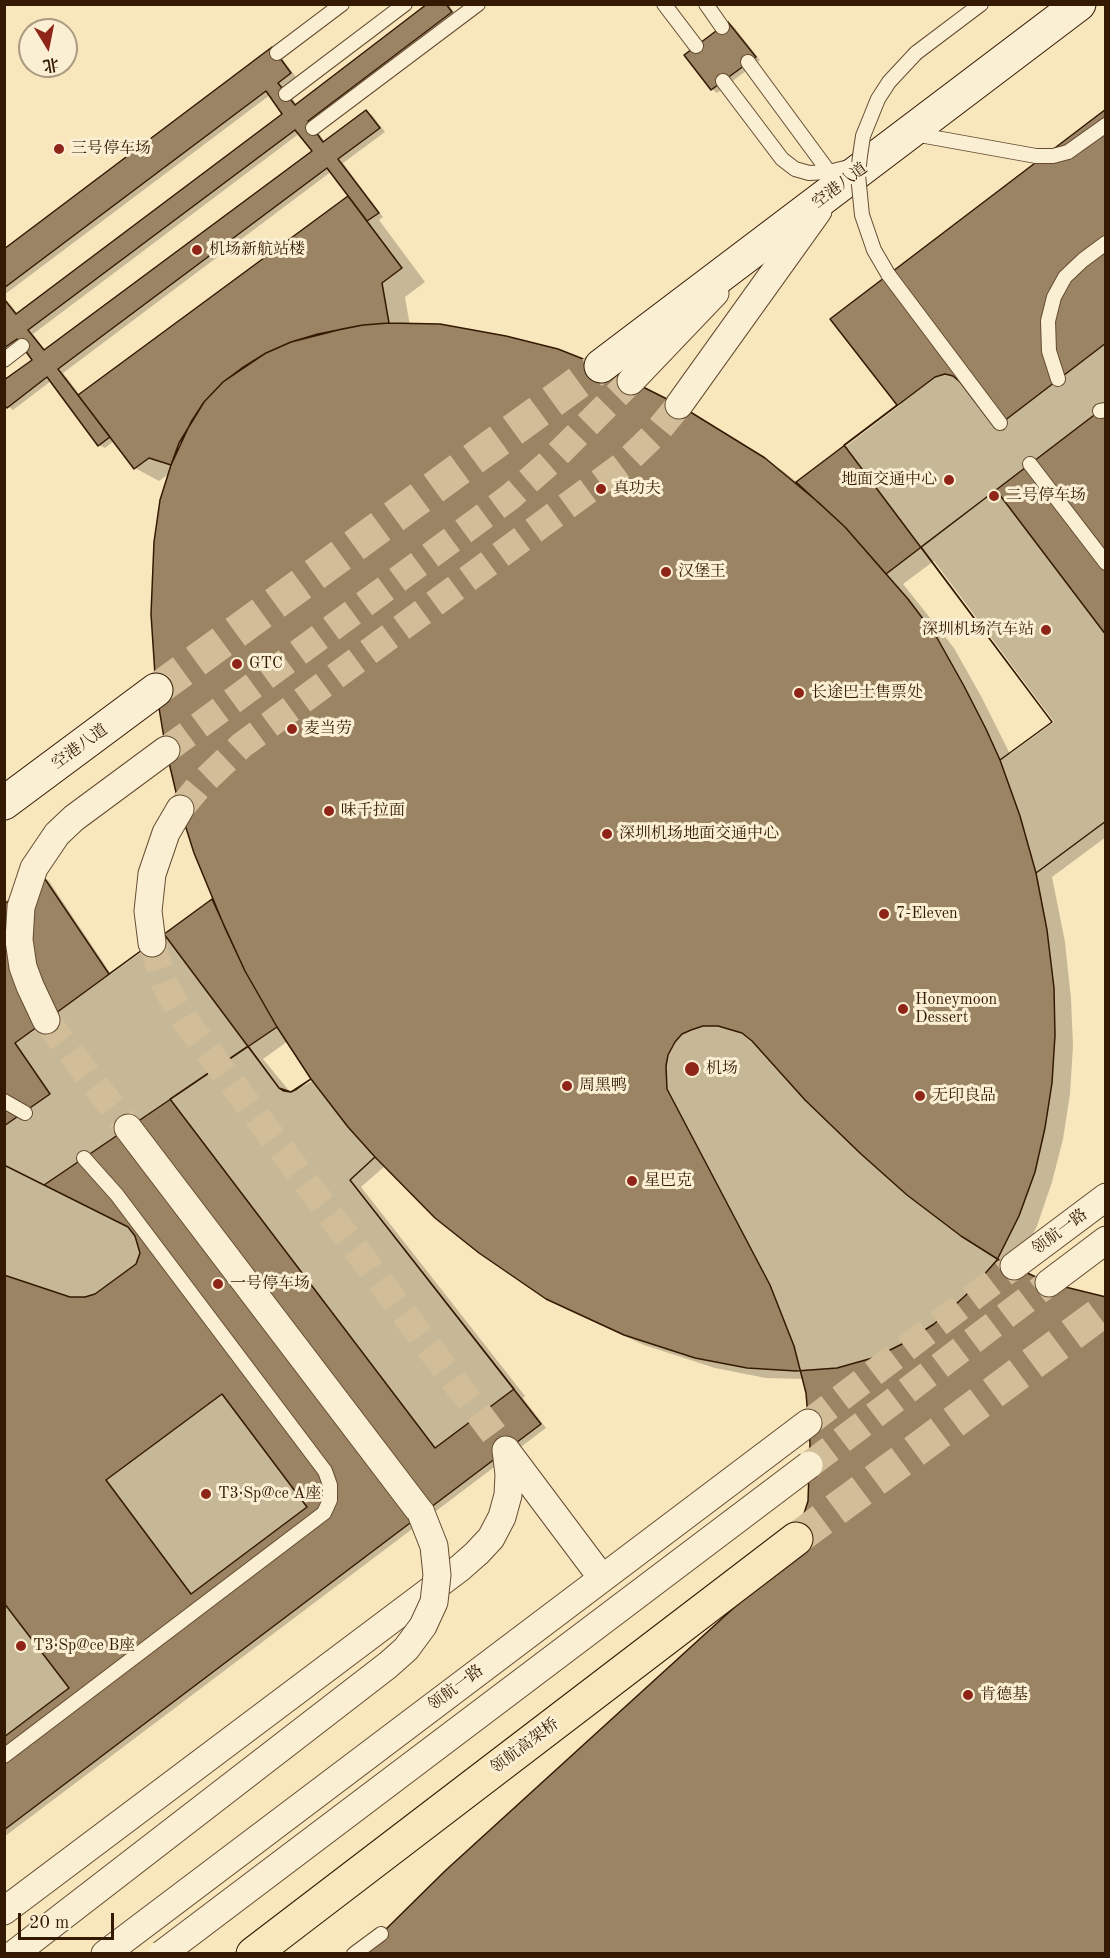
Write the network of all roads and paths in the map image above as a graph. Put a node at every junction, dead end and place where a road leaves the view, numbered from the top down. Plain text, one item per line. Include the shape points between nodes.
1 (342, 4) edge
2 (405, 4) edge
3 (478, 4) edge
4 (664, 4) edge
5 (706, 4) edge
6 (981, 4) edge
7 (1079, 4) edge
8 (722, 27) dead end
9 (696, 46) dead end
10 (277, 53) dead end
11 (748, 62) dead end
12 (723, 81) dead end
13 (286, 94) dead end
14 (1106, 125) edge
15 (314, 128) dead end
16 (909, 134) junction
17 (831, 182) junction
18 (766, 241) junction
19 (1106, 243) edge
20 (22, 346) dead end
21 (4, 360) edge
22 (601, 366) tunnel mouth
23 (1058, 379) dead end
24 (631, 381) tunnel mouth
25 (679, 405) tunnel mouth
26 (1000, 423) dead end
27 (1030, 464) dead end
28 (1106, 563) edge
29 (156, 690) tunnel mouth
30 (165, 750) tunnel mouth
31 (4, 802) edge
32 (180, 809) tunnel mouth
33 (152, 943) tunnel mouth
34 (46, 1020) tunnel mouth
35 (4, 1101) edge
36 (25, 1113) dead end
37 (128, 1128) tunnel mouth
38 (84, 1158) dead end
39 (1106, 1197) edge
40 (1106, 1240) edge
41 (1014, 1266) tunnel mouth
42 (1049, 1283) tunnel mouth
43 (808, 1424) tunnel mouth
44 (809, 1465) tunnel mouth
45 (796, 1539) tunnel mouth
46 (602, 1578) junction
47 (4, 1756) edge
48 (4, 1911) edge
49 (381, 1934) dead end
50 (154, 1943) edge
51 (15, 1953) edge
52 (105, 1953) edge
53 (253, 1953) edge
54 (354, 1953) edge

1 - 10 lane
2 - 13 lane
3 - 15 lane
4 - 9 lane
5 - 8 lane
6 - 26 lane, bridge via 916,53 878,99 863,136 858,175 862,215 874,250
7 - 16 street, 空港八道
11 - 17 lane
12 - 17 lane via 782,159 795,169
14 - 16 lane via 1068,152 1053,156
16 - 17 street, 空港八道 via 871,162
17 - 18 street, 空港八道
17 - 25 street via 794,242
18 - 22 street, 空港八道
18 - 24 street
19 - 23 lane via 1065,277 1054,297 1048,321 1049,351
20 - 21 lane
27 - 28 lane
29 - 31 street, 空港八道
30 - 34 street via 74,818 45,848 34,868 21,908 17,958
32 - 33 street via 166,833 152,874 148,911
35 - 36 lane
37 - 51 street, bridge via 421,1513 434,1546 434,1602 423,1626 388,1665
38 - 47 lane via 117,1195 324,1471 330,1485 330,1500 324,1513
39 - 41 street, 领航一路
40 - 42 street
43 - 46 street, 领航一路
44 - 50 street, bridge
45 - 53 main road, 领航高架桥
46 - 48 street via 506,1450 508,1495 502,1517 477,1553
46 - 50 street, 领航一路
49 - 54 lane
50 - 52 street, 领航一路

